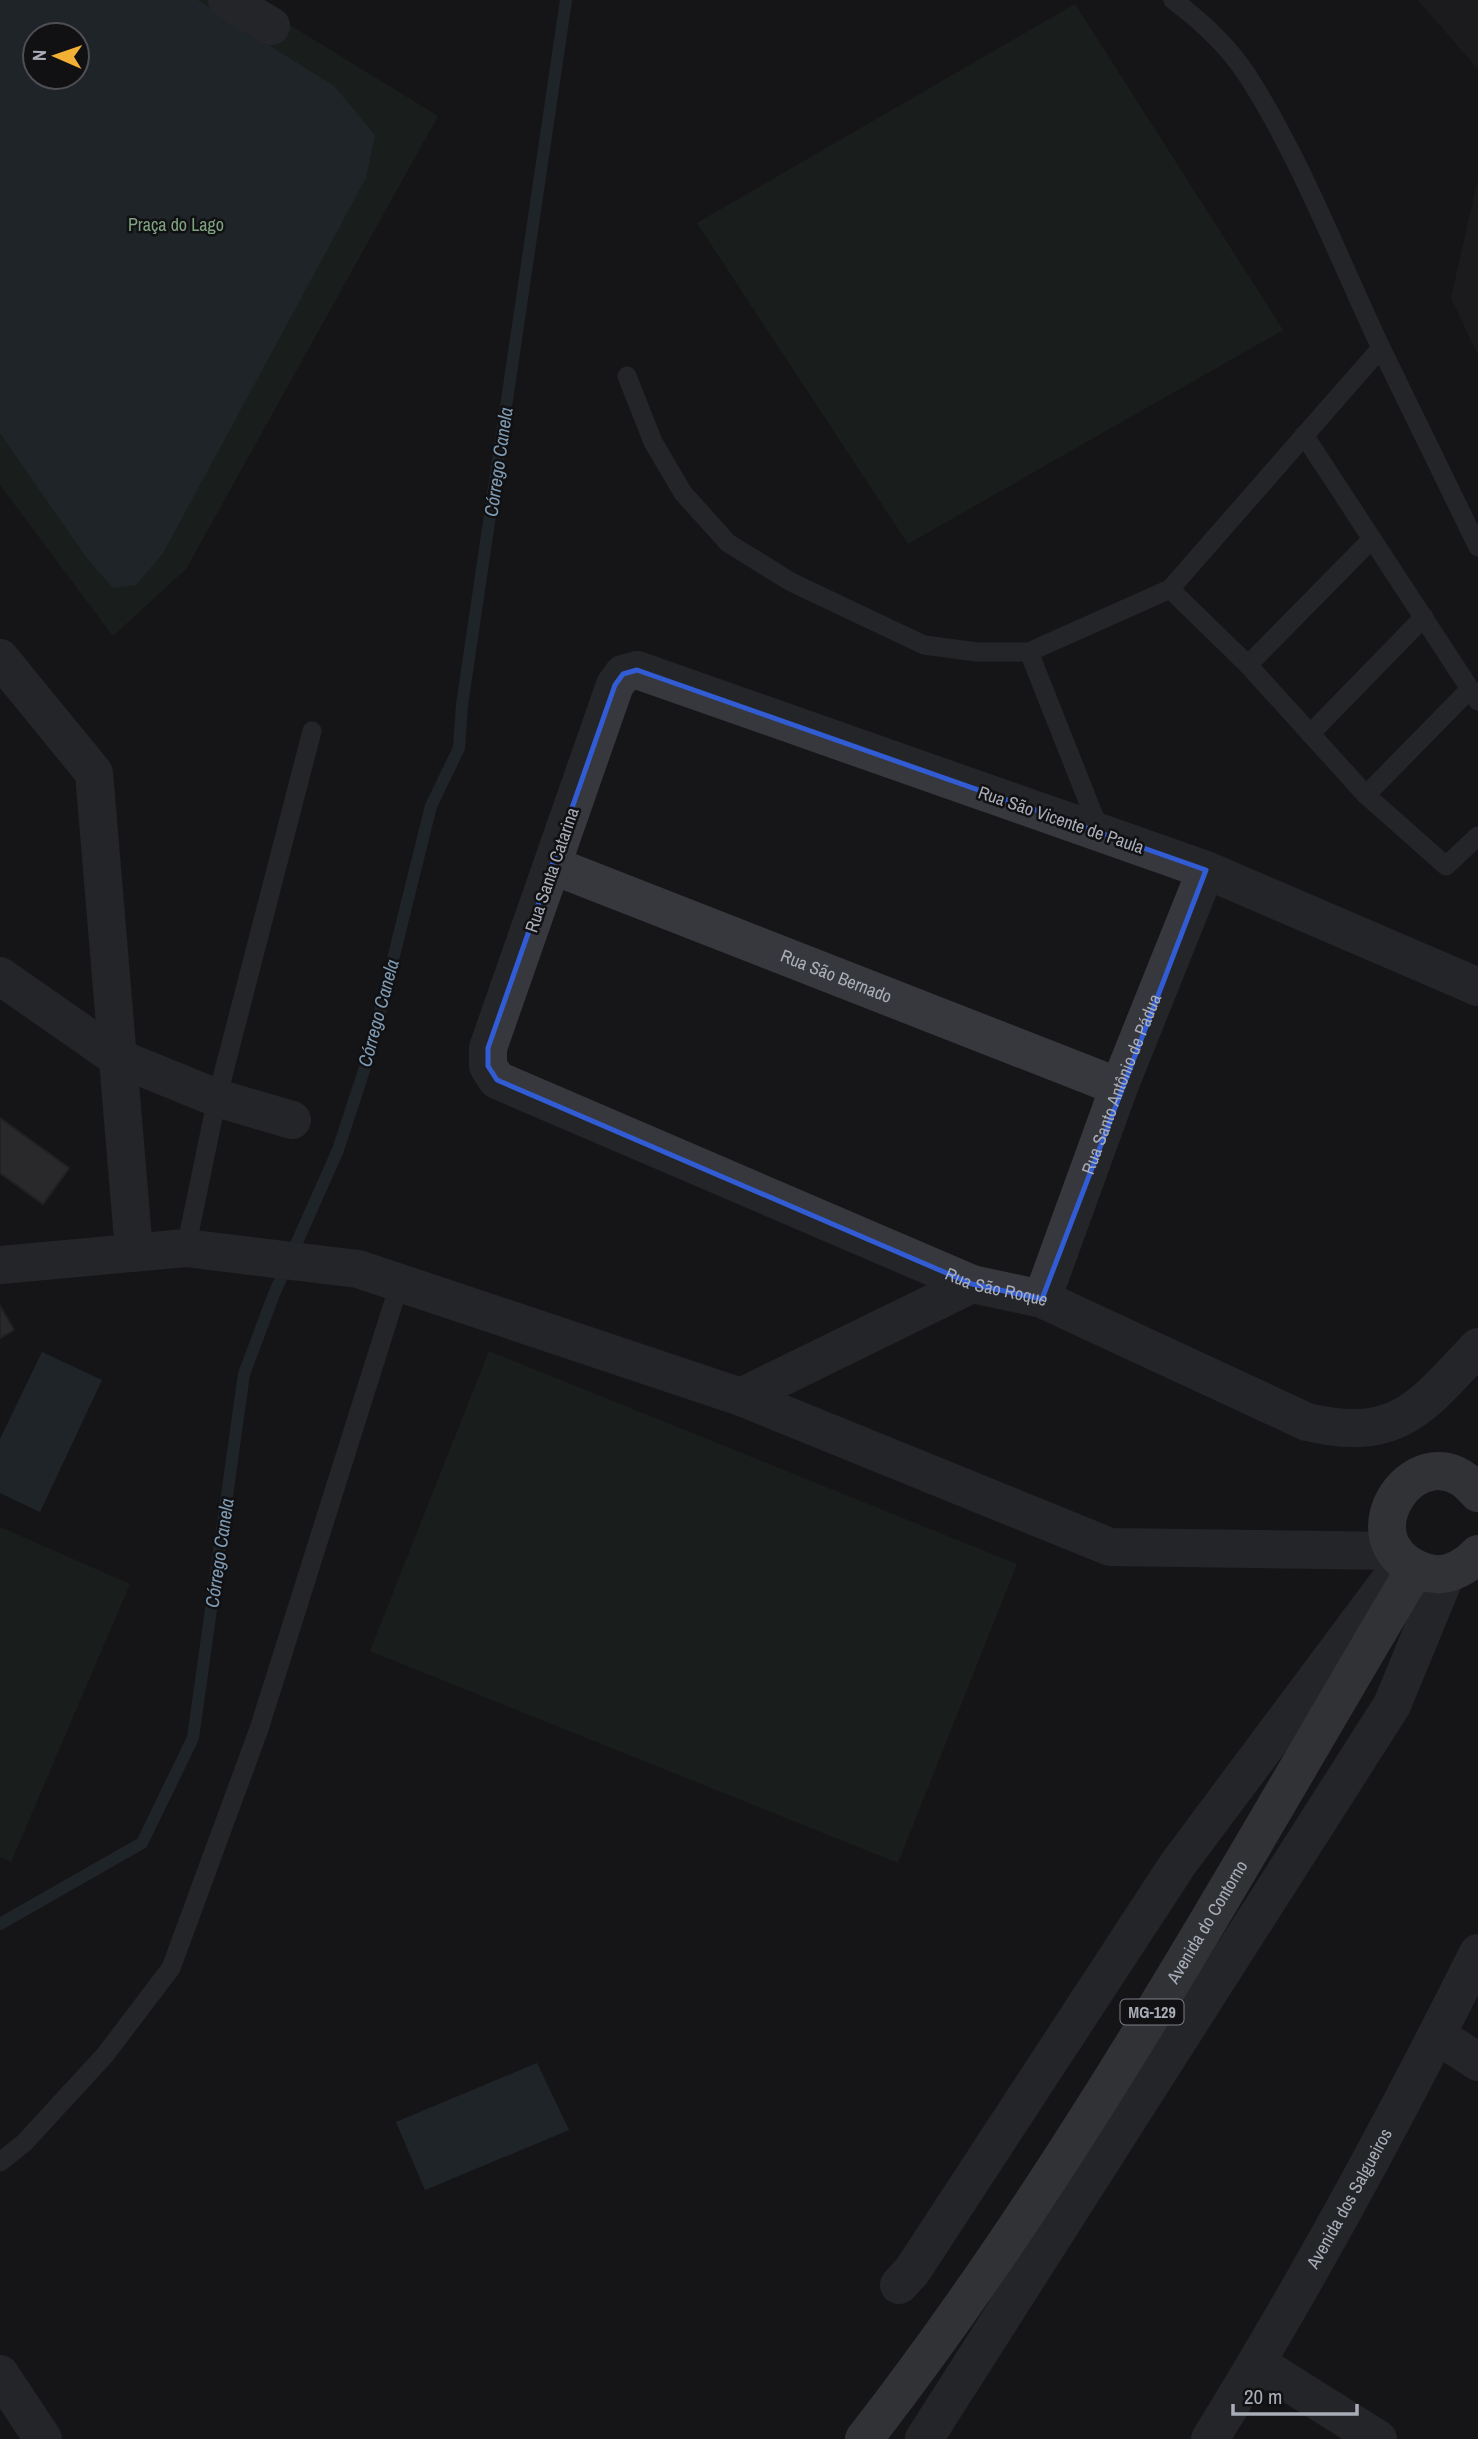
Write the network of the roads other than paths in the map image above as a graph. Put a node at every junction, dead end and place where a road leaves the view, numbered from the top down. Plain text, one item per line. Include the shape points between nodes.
1 (227, 0) edge
2 (1173, 0) edge
3 (271, 26) dead end
4 (1381, 348) junction
5 (627, 376) dead end
6 (1304, 435) junction
7 (1372, 539) junction
8 (1478, 547) edge
9 (1170, 589) junction
10 (1424, 617) junction
11 (1029, 652) junction
12 (0, 658) edge
13 (1248, 666) junction
14 (637, 670) joint
15 (1474, 695) edge
16 (312, 731) dead end
17 (1310, 734) junction
18 (1366, 795) junction
19 (1101, 835) junction
20 (1478, 836) edge
21 (554, 866) junction
22 (1206, 870) junction
23 (0, 976) edge
24 (1478, 987) edge
25 (116, 1057) junction
26 (497, 1080) joint
27 (1119, 1087) junction
28 (217, 1098) junction
29 (292, 1120) dead end
30 (186, 1248) junction
31 (134, 1251) junction
32 (0, 1265) edge
33 (400, 1282) junction
34 (972, 1284) junction
35 (1042, 1299) junction
36 (1478, 1347) edge
37 (741, 1397) junction
38 (1475, 1482) edge
39 (1448, 1562) edge
40 (1478, 1953) edge
41 (1437, 2035) junction
42 (1478, 2062) edge
43 (0, 2162) edge
44 (899, 2285) dead end
45 (1257, 2363) junction
46 (0, 2374) edge
47 (43, 2439) edge
48 (864, 2439) edge
49 (924, 2439) edge
50 (1210, 2439) edge
51 (1378, 2439) edge

1 - 3 street
2 - 4 lane via 1202,22 1247,74
4 - 6 lane
4 - 8 lane
5 - 11 lane via 653,442 683,493 728,543 791,582 924,645
6 - 7 lane
6 - 9 lane
7 - 10 lane
7 - 13 lane
9 - 11 lane
9 - 13 lane
10 - 15 lane
10 - 17 lane
11 - 19 lane
12 - 25 street via 93,774
13 - 17 lane
14 - 19 street, Rua São Vicente de Paula
14 - 21 street, Rua Santa Catarina via 623,674 615,685
15 - 18 lane
16 - 28 lane
17 - 18 lane
18 - 20 lane via 1446,866
19 - 22 street, Rua São Vicente de Paula
21 - 26 street, Rua Santa Catarina via 488,1048 488,1066
21 - 27 street, Rua São Bernado
22 - 24 street, Rua São Vicente de Paula
22 - 27 street, Rua Santo Antônio de Pádua
23 - 25 street
25 - 28 street
25 - 31 street
26 - 34 street, Rua São Roque
27 - 35 street, Rua Santo Antônio de Pádua
28 - 29 street
28 - 30 lane
30 - 31 street
30 - 33 street via 358,1269
31 - 32 street
33 - 37 street
33 - 43 lane via 259,1729 171,1968 106,2055 24,2143
34 - 35 street, Rua São Roque
34 - 37 street
35 - 36 street, Rua São Roque via 1307,1422 1343,1430 1389,1424 1423,1405
37 - 39 street via 1110,1547
38 - 39 main road via 1451,1474 1416,1476 1399,1490 1388,1509 1387,1531
39 - 44 street via 1178,1864
39 - 48 main road, Avenida do Contorno / MG-129 via 941,2340
39 - 49 street via 1392,1705
40 - 41 street, Avenida dos Salgueiros
41 - 42 street
41 - 45 street, Avenida dos Salgueiros
45 - 50 street, Avenida dos Salgueiros
45 - 51 street
46 - 47 street

